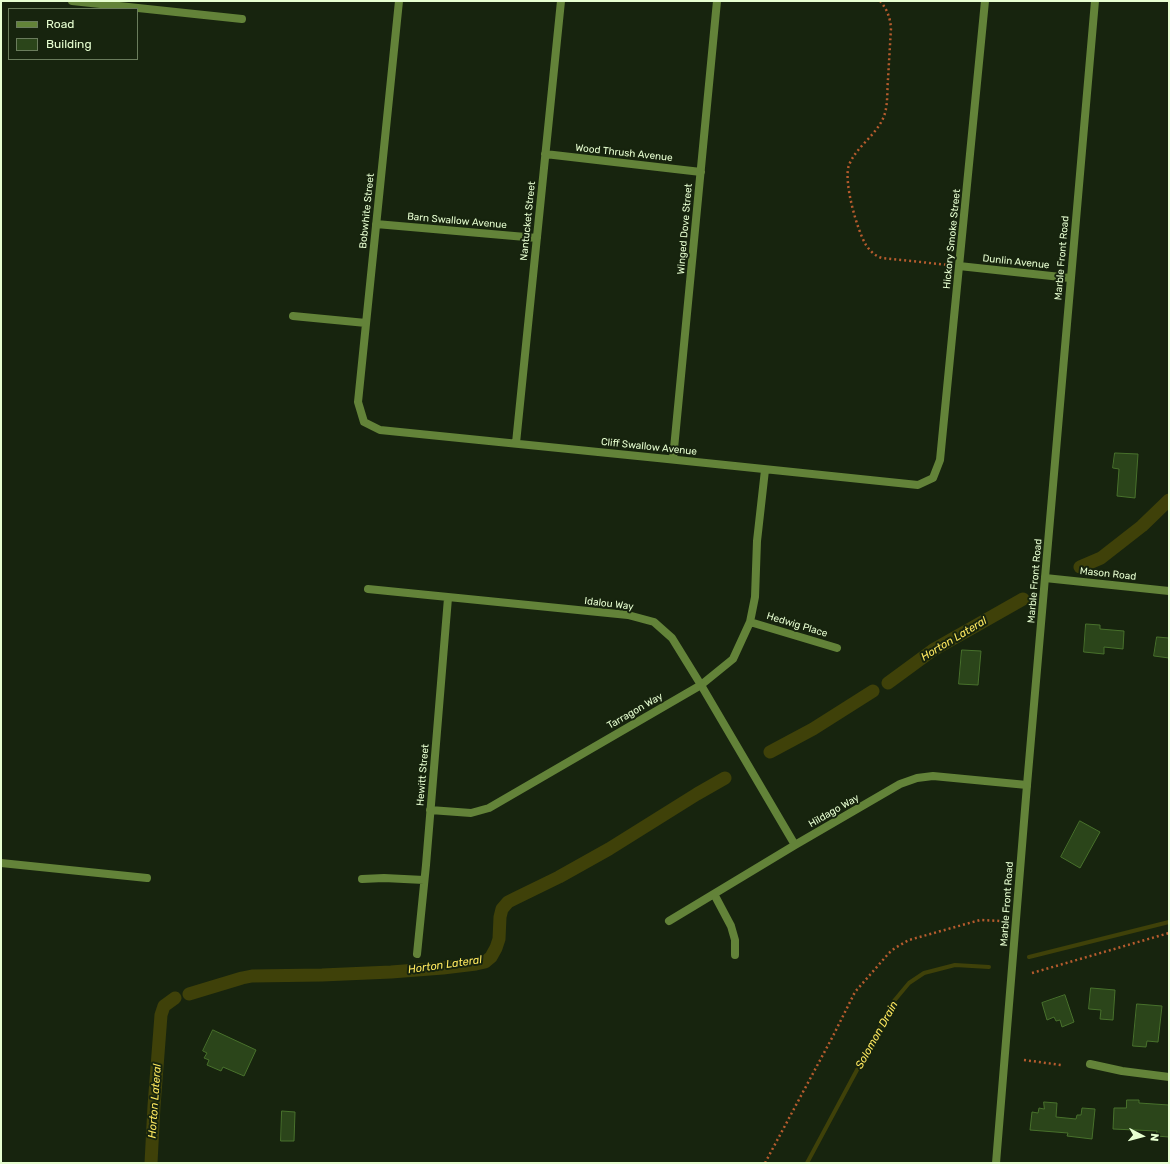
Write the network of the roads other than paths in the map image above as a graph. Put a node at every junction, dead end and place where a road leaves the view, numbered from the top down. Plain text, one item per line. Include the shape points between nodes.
1 (72, 1) edge
2 (399, 1) edge
3 (561, 1) edge
4 (717, 1) edge
5 (985, 1) edge
6 (1095, 1) edge
7 (242, 19) dead end
8 (545, 154) junction
9 (701, 172) junction
10 (376, 224) junction
11 (537, 238) junction
12 (959, 266) junction
13 (1070, 278) junction
14 (294, 316) dead end
15 (366, 323) junction
16 (364, 422) joint
17 (516, 443) junction
18 (673, 459) junction
19 (765, 470) junction
20 (932, 478) joint
21 (1045, 578) junction
22 (368, 589) dead end
23 (1169, 591) edge
24 (448, 598) junction
25 (750, 622) junction
26 (837, 648) dead end
27 (701, 685) junction
28 (1027, 785) junction
29 (430, 810) junction
30 (795, 845) junction
31 (1, 863) edge
32 (147, 878) dead end
33 (362, 879) dead end
34 (424, 880) junction
35 (714, 894) junction
36 (669, 921) dead end
37 (417, 954) dead end
38 (735, 954) dead end
39 (1090, 1064) dead end
40 (1169, 1077) edge
41 (996, 1163) edge

1 - 7 street
2 - 10 street, Bobwhite Street
3 - 8 street, Nantucket Street
4 - 9 street, Winged Dove Street
5 - 12 street, Hickory Smoke Street
6 - 13 street, Marble Front Road
8 - 9 street, Wood Thrush Avenue
8 - 11 street, Nantucket Street
9 - 18 street, Winged Dove Street
10 - 11 street, Barn Swallow Avenue
10 - 15 street, Bobwhite Street
11 - 17 street, Nantucket Street
12 - 13 street, Dunlin Avenue
12 - 20 street, Hickory Smoke Street via 940,460
13 - 21 street, Marble Front Road
14 - 15 street
15 - 16 street, Bobwhite Street via 358,402
16 - 17 street, Cliff Swallow Avenue via 380,430
17 - 18 street, Cliff Swallow Avenue
18 - 19 street, Cliff Swallow Avenue
19 - 20 street, Cliff Swallow Avenue via 918,485
19 - 25 street, Tarragon Way via 757,541 755,597
21 - 23 street, Mason Road
21 - 28 street, Marble Front Road
22 - 24 street, Idalou Way
24 - 27 street, Idalou Way via 628,614 654,622 672,638
24 - 29 street, Hewitt Street
25 - 26 street, Hedwig Place
25 - 27 street, Tarragon Way via 733,659
27 - 29 street, Tarragon Way via 489,808 471,813
27 - 30 street, Idalou Way
28 - 30 street, Hildago Way via 933,776 917,778 900,784
28 - 41 street, Marble Front Road
29 - 34 street, Hewitt Street
30 - 35 street, Hildago Way
31 - 32 street
33 - 34 street
34 - 37 street, Hewitt Street
35 - 36 street, Hildago Way
35 - 38 street via 731,926
39 - 40 street

